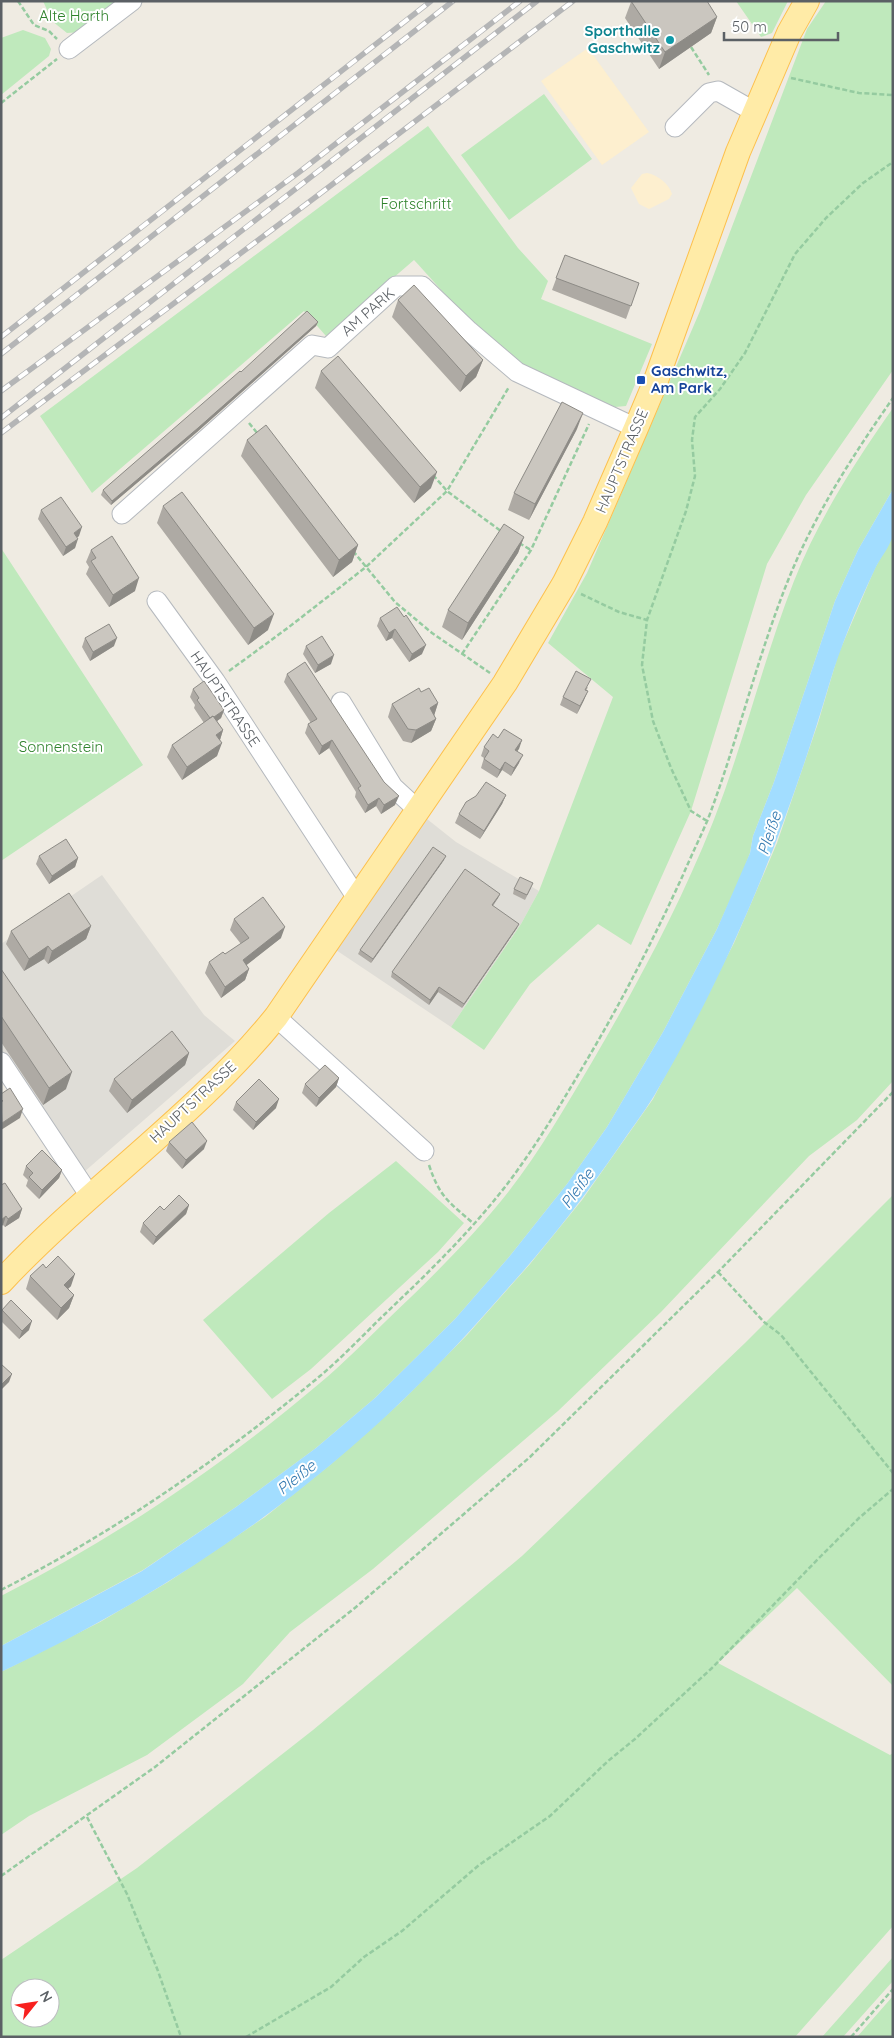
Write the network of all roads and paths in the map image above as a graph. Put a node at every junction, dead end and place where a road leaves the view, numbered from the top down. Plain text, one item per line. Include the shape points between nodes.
1 (18, 1) edge
2 (132, 1) edge
3 (807, 1) edge
4 (691, 47) edge
5 (69, 49) junction
6 (771, 74) junction
7 (718, 91) junction
8 (893, 95) edge
9 (1, 103) edge
10 (755, 112) junction
11 (675, 126) dead end
12 (893, 162) edge
13 (517, 372) junction
14 (893, 398) edge
15 (596, 409) junction
16 (239, 410) junction
17 (636, 428) junction
18 (263, 440) edge
19 (428, 469) edge
20 (447, 491) junction
21 (122, 514) dead end
22 (509, 536) edge
23 (516, 540) edge
24 (348, 545) edge
25 (531, 550) junction
26 (366, 568) junction
27 (564, 584) junction
28 (157, 601) dead end
29 (647, 620) junction
30 (462, 654) junction
31 (215, 681) junction
32 (506, 684) junction
33 (341, 702) dead end
34 (418, 810) junction
35 (707, 821) junction
36 (357, 898) junction
37 (276, 1017) junction
38 (1, 1062) edge
39 (893, 1092) edge
40 (424, 1150) joint
41 (90, 1196) junction
42 (474, 1224) junction
43 (718, 1272) junction
44 (1, 1282) edge
45 (893, 1474) edge
46 (893, 1489) edge
47 (1, 1590) edge
48 (86, 1817) junction
49 (1, 1876) edge
50 (893, 1989) edge
51 (181, 2037) edge
52 (246, 2037) edge
53 (851, 2037) edge

1 - 5 path via 34,25 49,32
2 - 5 street
3 - 6 main road, HAUPTSTRASSE
4 - 7 path
5 - 9 path
6 - 8 path via 859,93
6 - 10 main road, HAUPTSTRASSE
7 - 10 street
7 - 11 street via 709,93
10 - 17 main road, HAUPTSTRASSE
12 - 29 path via 863,183 832,212 795,254 744,353 720,389 695,417 692,440 695,476 686,511
13 - 15 street, AM PARK
13 - 16 street, AM PARK via 422,286 396,286 328,348 312,345
13 - 20 path
14 - 35 path via 834,487 790,576
15 - 17 street, AM PARK
15 - 25 path
16 - 18 path
16 - 21 street, AM PARK
17 - 27 main road, HAUPTSTRASSE
19 - 20 path
20 - 22 path
20 - 26 path
23 - 25 path
24 - 26 path
25 - 30 path
26 - 30 path via 395,602
26 - 31 path
27 - 29 path via 619,612
27 - 32 main road, HAUPTSTRASSE
28 - 31 street, HAUPTSTRASSE
29 - 35 path via 642,665 653,721 691,811
30 - 32 path
31 - 36 street, HAUPTSTRASSE
32 - 34 main road, HAUPTSTRASSE
33 - 34 street via 393,787
34 - 36 main road, HAUPTSTRASSE
35 - 42 path via 625,995 531,1152
36 - 37 main road, HAUPTSTRASSE
37 - 40 street
37 - 41 main road, HAUPTSTRASSE via 217,1083
38 - 41 street
39 - 43 path
40 - 42 path via 442,1196
41 - 44 main road, HAUPTSTRASSE
42 - 47 path via 444,1258 317,1378 238,1440 167,1493 109,1530
43 - 45 path via 764,1322 781,1335
43 - 48 path via 530,1456 356,1607 155,1767
46 - 52 path via 820,1556 712,1668 550,1816 479,1865 331,1987
48 - 49 path
48 - 51 path via 127,1894
50 - 53 path

